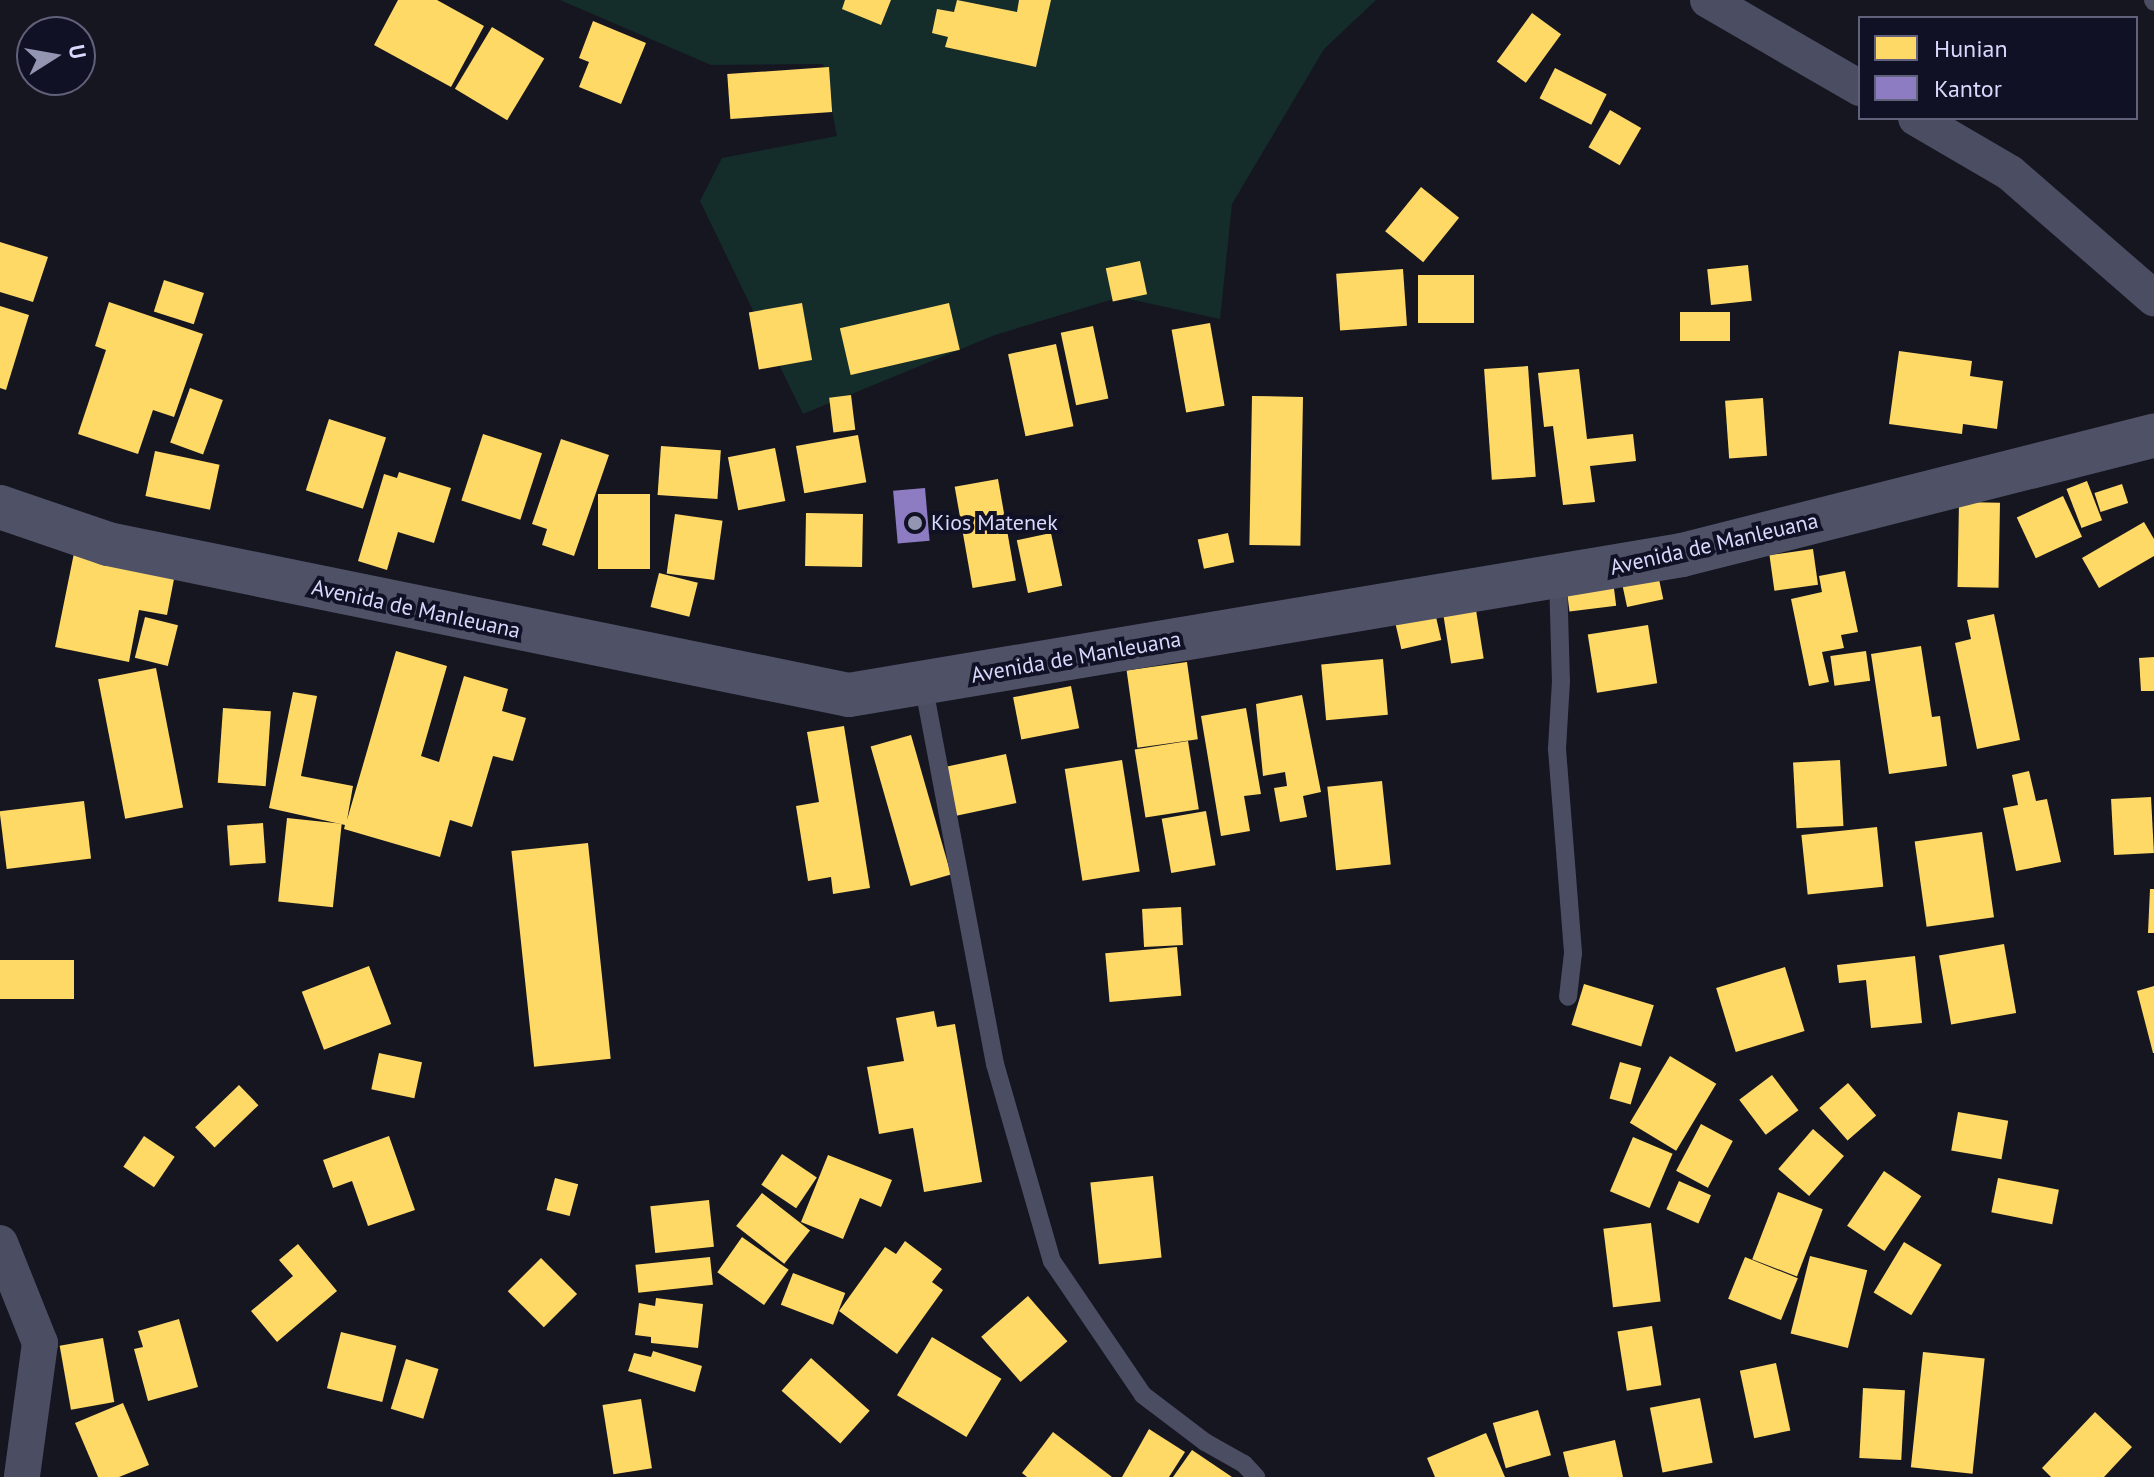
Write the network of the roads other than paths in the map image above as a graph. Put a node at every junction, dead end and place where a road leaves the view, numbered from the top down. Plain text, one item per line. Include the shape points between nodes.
1 (1708, 0) edge
2 (1858, 87) edge
3 (1919, 120) edge
4 (2154, 298) edge
5 (2154, 436) edge
6 (0, 507) edge
7 (1558, 576) junction
8 (923, 683) junction
9 (1568, 997) dead end
10 (0, 1243) edge
11 (22, 1477) edge
12 (1256, 1477) edge

1 - 2 street
3 - 4 street via 2010,173
5 - 7 street, Avenida de Manleuana via 1682,555
6 - 8 street, Avenida de Manleuana via 108,544 849,695
7 - 8 street, Avenida de Manleuana
7 - 9 lane via 1557,749 1573,953
8 - 12 lane via 995,1064 1052,1261 1143,1395
10 - 11 street via 40,1343

